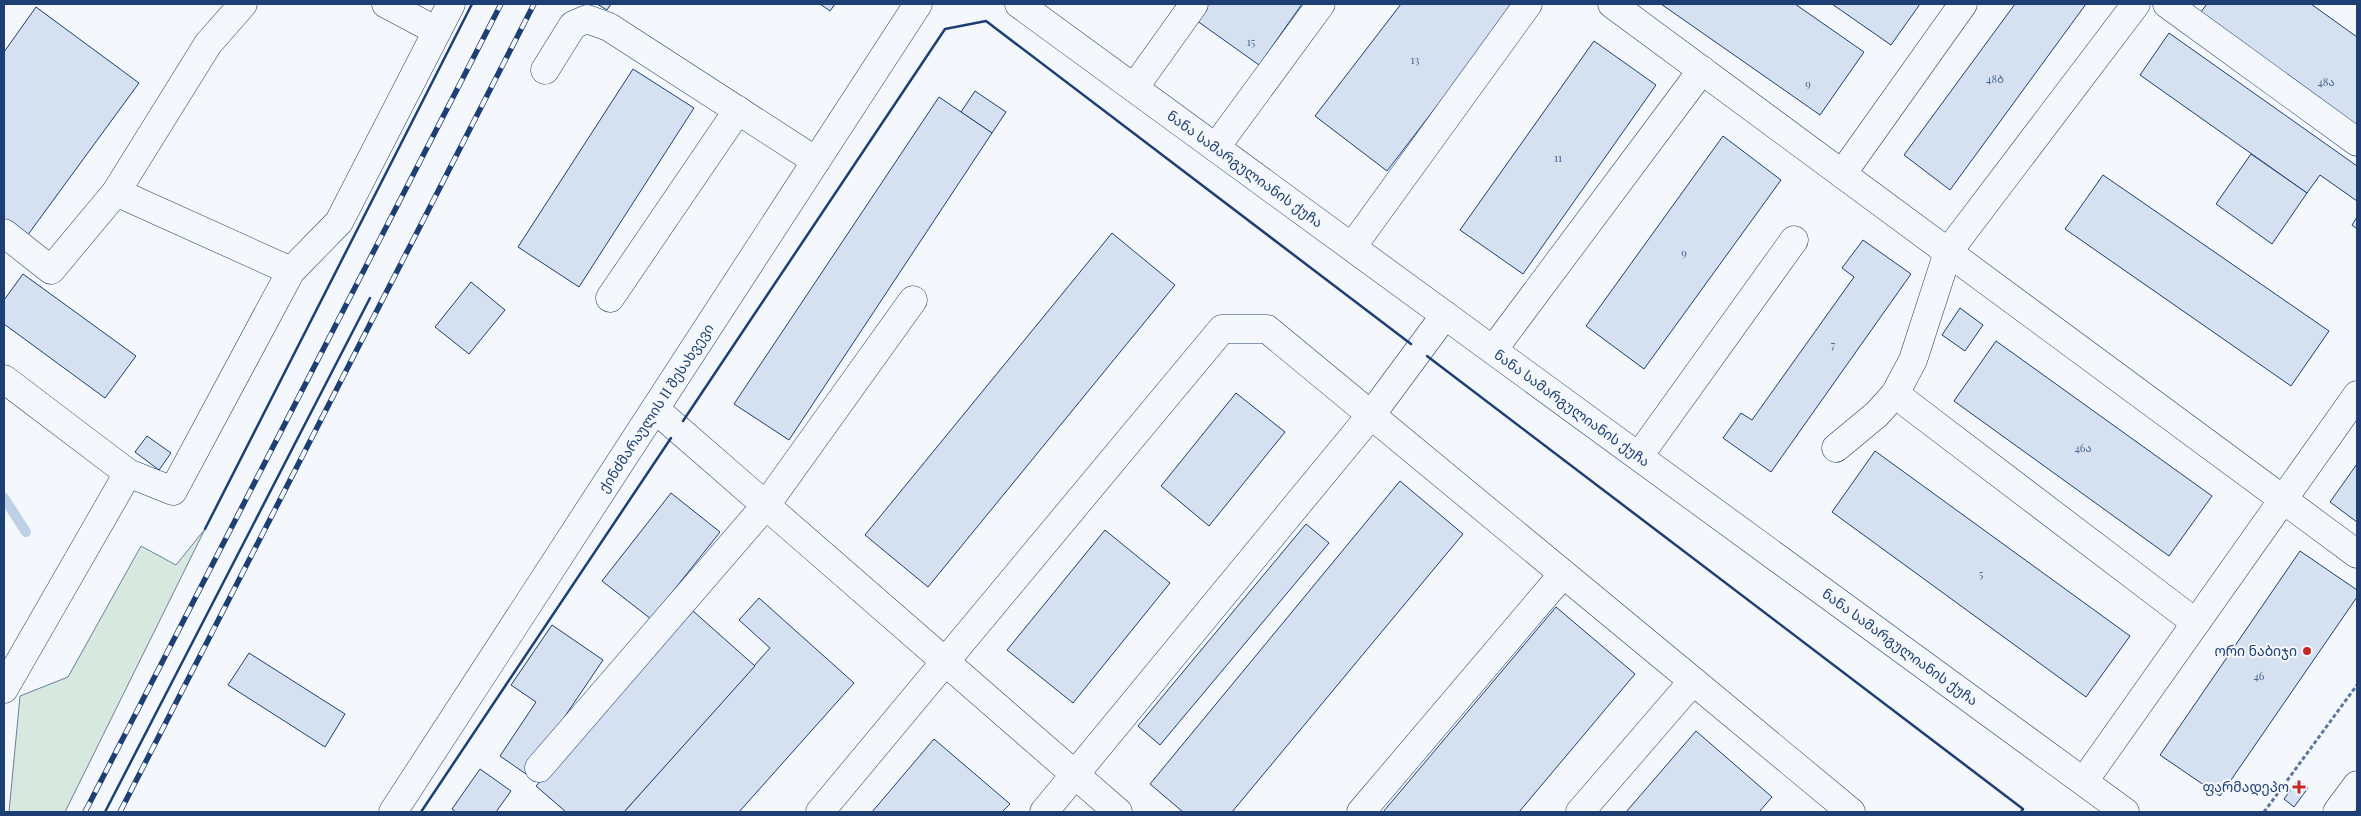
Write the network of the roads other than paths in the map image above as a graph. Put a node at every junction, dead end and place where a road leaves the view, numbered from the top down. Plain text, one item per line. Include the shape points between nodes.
1 (242, 4) edge
2 (386, 4) edge
3 (450, 4) edge
4 (918, 4) edge
5 (1019, 4) edge
6 (1194, 4) edge
7 (1321, 4) edge
8 (1528, 4) edge
9 (1612, 4) edge
10 (1963, 4) edge
11 (2136, 4) edge
12 (2167, 4) edge
13 (437, 31) junction
14 (545, 70) dead end
15 (1702, 70) junction
16 (1134, 88) junction
17 (738, 110) junction
18 (2357, 142) edge
19 (1216, 148) junction
20 (816, 161) junction
21 (1842, 174) junction
22 (116, 192) junction
23 (4, 233) edge
24 (1794, 240) dead end
25 (1352, 247) junction
26 (1948, 252) junction
27 (291, 272) junction
28 (610, 298) dead end
29 (913, 300) dead end
30 (1446, 315) junction
31 (1493, 350) junction
32 (4, 379) edge
33 (1895, 394) junction
34 (2357, 395) edge
35 (655, 409) junction
36 (1372, 415) junction
37 (1836, 448) dead end
38 (1639, 456) junction
39 (128, 472) junction
40 (2283, 499) junction
41 (766, 505) junction
42 (2357, 554) edge
43 (1563, 574) junction
44 (2196, 622) junction
45 (946, 663) junction
46 (1693, 681) junction
47 (4, 689) edge
48 (539, 768) dead end
49 (1075, 775) junction
50 (2084, 781) junction
51 (2357, 785) edge
52 (2113, 809) edge
53 (393, 812) edge
54 (820, 812) edge
55 (1044, 812) edge
56 (1118, 812) edge
57 (1361, 812) edge
58 (1580, 812) edge
59 (1851, 812) edge
60 (2337, 812) edge

1 - 22 street via 208,44
2 - 13 street
3 - 13 street
4 - 20 street, ქინძმარაულის II შესახვევი
5 - 16 street, ნანა სამარგულიანის ქუჩა
6 - 16 street
7 - 19 street
8 - 25 street
9 - 15 street
10 - 21 street
11 - 26 street
12 - 18 street
13 - 27 street via 339,222
14 - 17 street via 573,25 587,19 609,27
15 - 21 street
15 - 31 street
16 - 19 street, ნანა სამარგულიანის ქუჩა
17 - 20 street
17 - 28 street
19 - 25 street, ნანა სამარგულიანის ქუჩა
20 - 35 street, ქინძმარაულის II შესახვევი
21 - 26 street
22 - 23 street via 51,270
22 - 27 street
24 - 38 street
25 - 30 street, ნანა სამარგულიანის ქუჩა
26 - 33 street via 1913,360
26 - 40 street
27 - 39 street via 173,491
29 - 41 street
30 - 31 street, ნანა სამარგულიანის ქუჩა
30 - 36 street
31 - 38 street, ნანა სამარგულიანის ქუჩა
32 - 39 street
33 - 37 street via 1877,414
33 - 44 street
34 - 40 street
35 - 41 street
35 - 53 street, ქინძმარაულის II შესახვევი
36 - 43 street
36 - 45 street via 1267,329 1222,329
36 - 49 street
38 - 50 street, ნანა სამარგულიანის ქუჩა
39 - 47 street
40 - 42 street
40 - 44 street
41 - 45 street
41 - 48 street
43 - 46 street
43 - 57 street
44 - 50 street
45 - 49 street
45 - 54 street
46 - 58 street
46 - 59 street
49 - 55 street
49 - 56 street
50 - 52 street, ნანა სამარგულიანის ქუჩა
51 - 60 street

